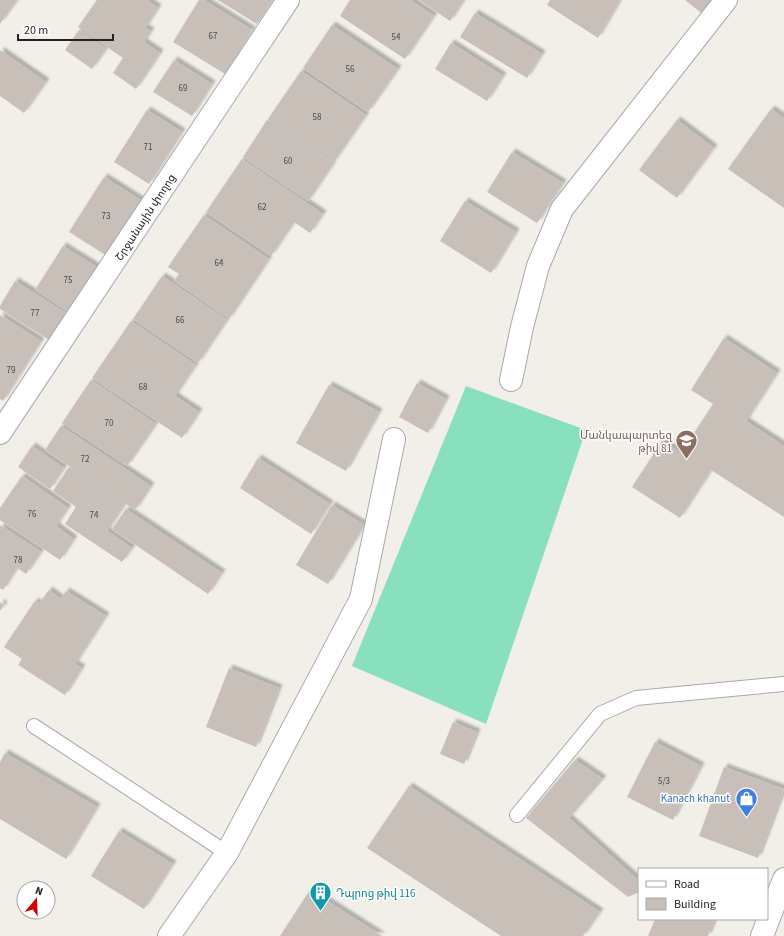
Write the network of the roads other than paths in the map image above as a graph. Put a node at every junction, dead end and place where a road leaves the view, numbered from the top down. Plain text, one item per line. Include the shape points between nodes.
1 (288, 0) edge
2 (726, 0) edge
3 (511, 380) dead end
4 (0, 433) edge
5 (394, 439) dead end
6 (784, 684) edge
7 (34, 726) dead end
8 (517, 815) dead end
9 (227, 853) junction
10 (784, 878) edge
11 (169, 936) edge
12 (762, 936) edge

1 - 4 street, Շրջանային փողոց
2 - 3 street via 562,208 538,266
5 - 9 street via 361,599
6 - 8 lane via 636,698 600,714
7 - 9 lane
9 - 11 street
10 - 12 street

